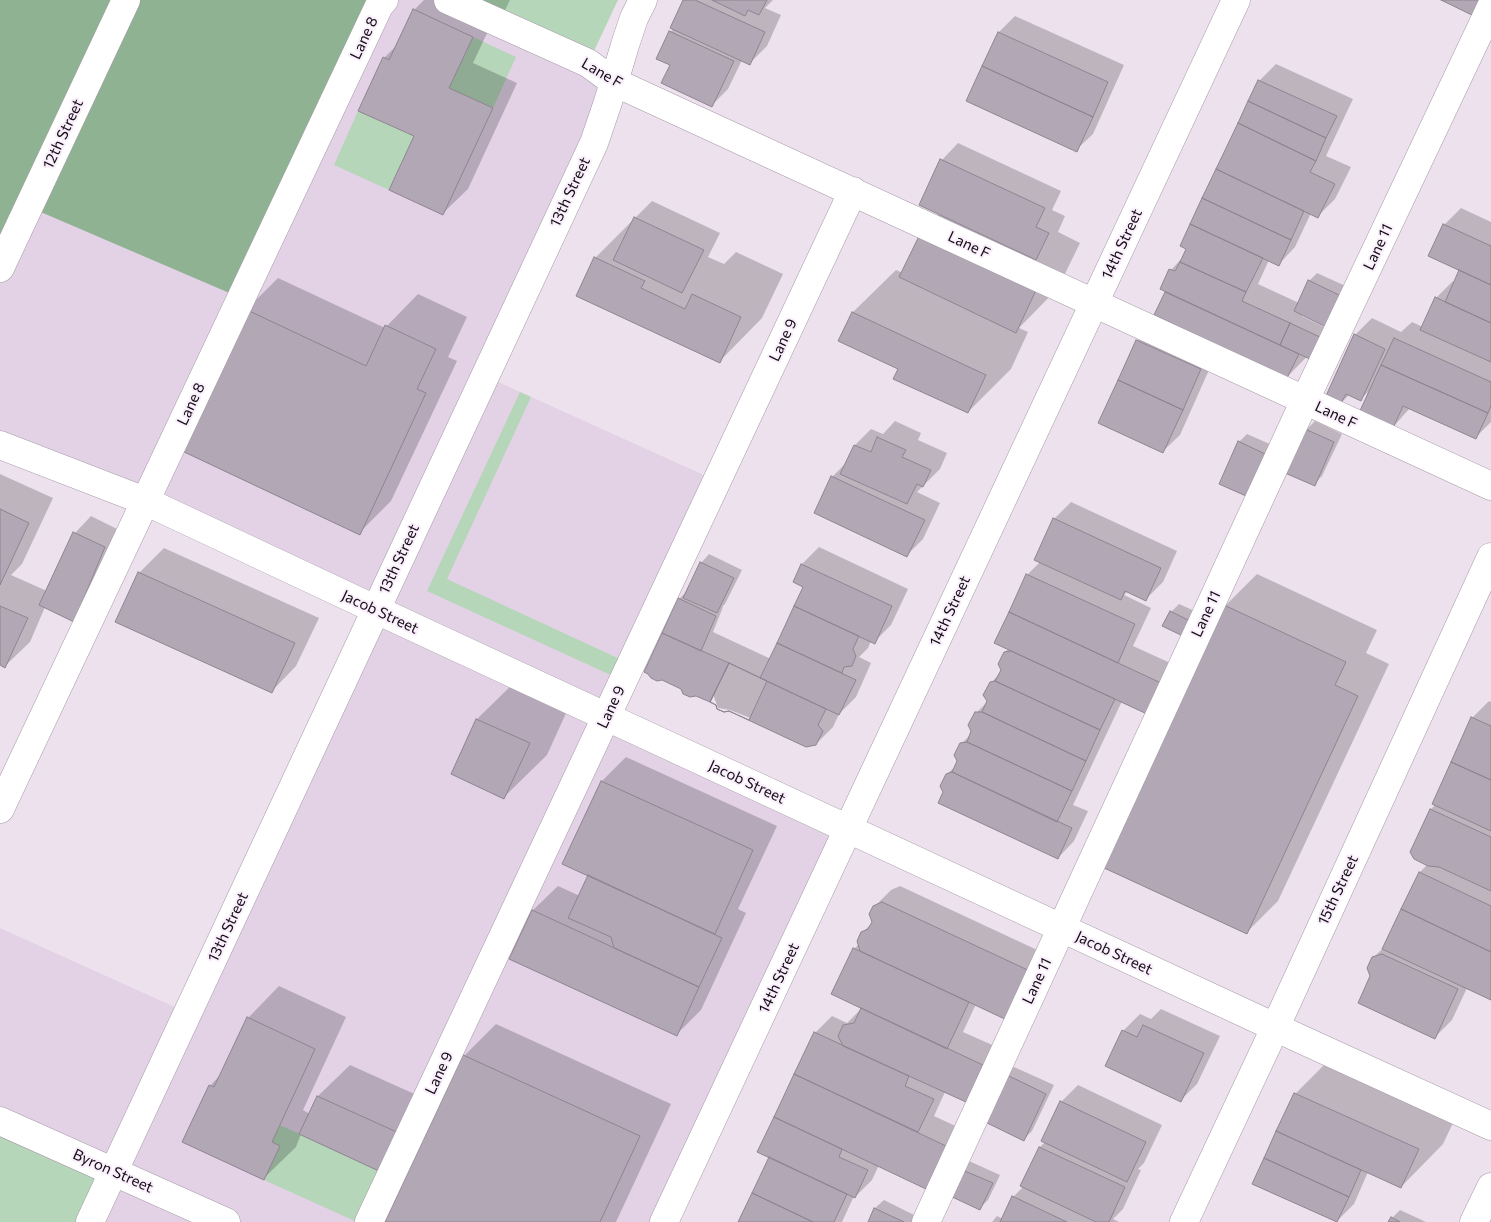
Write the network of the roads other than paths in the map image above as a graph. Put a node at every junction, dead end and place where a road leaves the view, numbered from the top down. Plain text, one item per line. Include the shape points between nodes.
1 (126, 0) edge
2 (384, 0) edge
3 (448, 0) edge
4 (643, 0) edge
5 (1236, 0) edge
6 (1491, 8) edge
7 (614, 82) junction
8 (852, 191) junction
9 (0, 268) edge
10 (1094, 303) junction
11 (1305, 400) junction
12 (0, 445) edge
13 (1491, 486) edge
14 (145, 501) junction
15 (1491, 556) edge
16 (376, 610) junction
17 (606, 717) junction
18 (0, 810) edge
19 (848, 829) junction
20 (1061, 928) junction
21 (1275, 1028) junction
22 (0, 1121) edge
23 (1491, 1126) edge
24 (114, 1172) junction
25 (1491, 1187) edge
26 (90, 1222) edge
27 (226, 1222) edge
28 (370, 1222) edge
29 (664, 1222) edge
30 (926, 1222) edge
31 (1184, 1222) edge
32 (1474, 1222) edge

1 - 9 street, 12th Street
2 - 14 street, Lane 8
3 - 7 street, Lane F via 588,63
4 - 7 street, 13th Street
5 - 10 street, 14th Street
6 - 11 street, Lane 11
7 - 8 street, Lane F
7 - 16 street, 13th Street via 594,142
8 - 10 street, Lane F
8 - 17 street, Lane 9
10 - 11 street, Lane F
10 - 19 street, 14th Street
11 - 13 street, Lane F
11 - 20 street, Lane 11
12 - 14 street, Jacob Street
14 - 16 street, Jacob Street
14 - 18 street, Lane 8
15 - 21 street, 15th Street
16 - 17 street, Jacob Street
16 - 24 street, 13th Street
17 - 19 street, Jacob Street
17 - 28 street, Lane 9
19 - 20 street, Jacob Street
19 - 29 street, 14th Street
20 - 21 street, Jacob Street
20 - 30 street, Lane 11
21 - 23 street, Jacob Street
21 - 31 street, 15th Street
22 - 24 street, Byron Street
24 - 26 street, 13th Street
24 - 27 street, Byron Street
25 - 32 street

